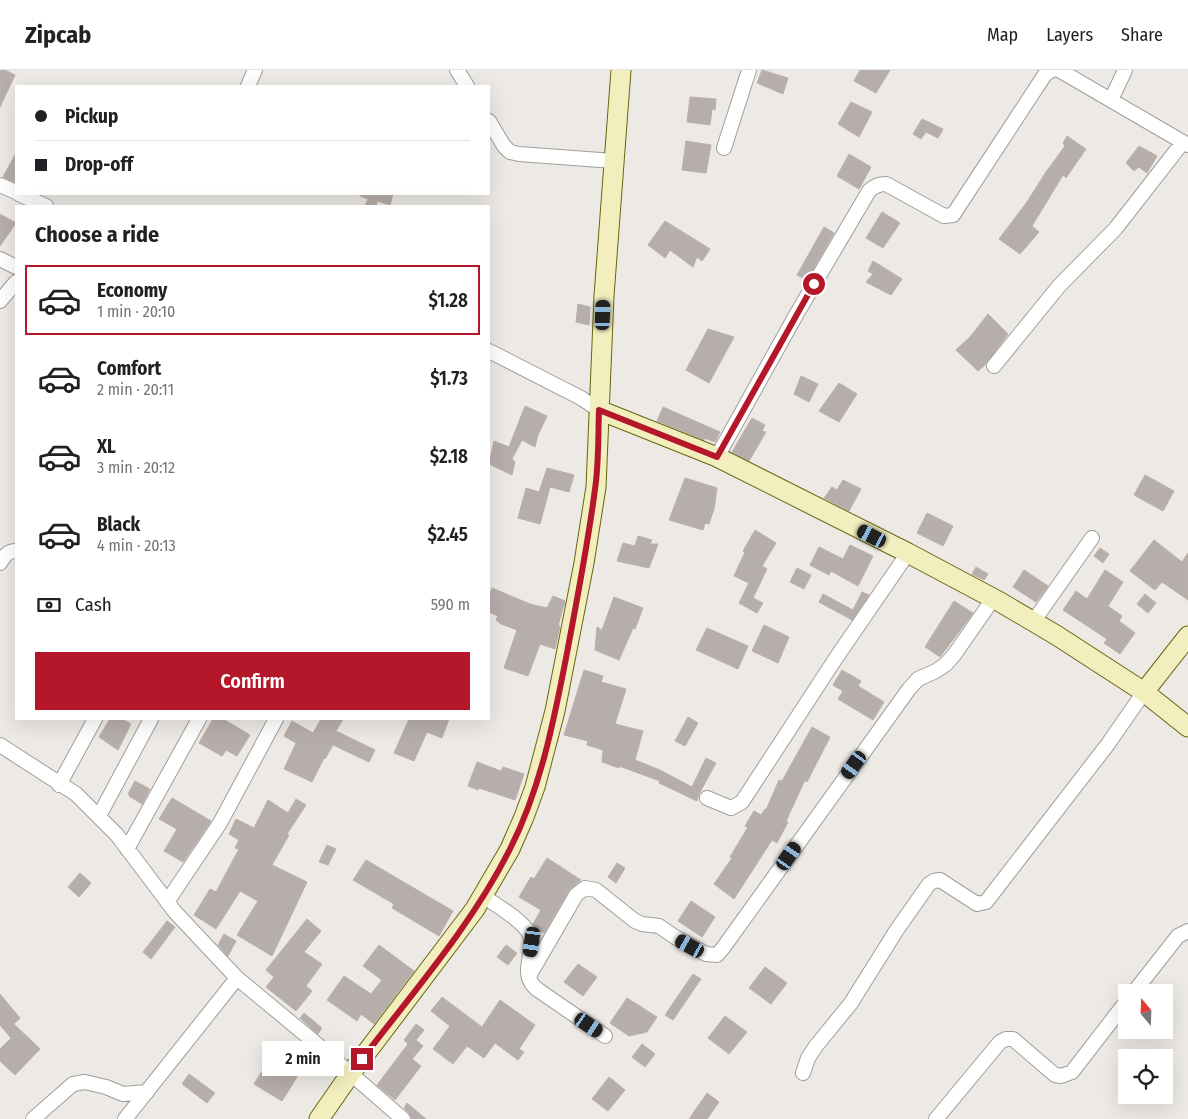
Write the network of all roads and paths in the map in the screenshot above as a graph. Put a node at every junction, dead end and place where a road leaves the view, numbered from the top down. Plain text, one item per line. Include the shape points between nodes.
1 (255, 70) edge
2 (457, 70) edge
3 (621, 70) edge
4 (749, 70) edge
5 (1053, 70) edge
6 (1059, 70) edge
7 (1125, 70) edge
8 (248, 85) edge
9 (466, 85) edge
10 (1111, 100) junction
11 (490, 123) edge
12 (1186, 144) edge
13 (724, 148) dead end
14 (614, 161) junction
15 (0, 184) edge
16 (15, 192) edge
17 (22, 195) edge
18 (44, 205) edge
19 (0, 259) edge
20 (15, 266) edge
21 (15, 283) edge
22 (0, 301) edge
23 (490, 352) edge
24 (994, 366) dead end
25 (599, 410) junction
26 (717, 457) junction
27 (1092, 538) dead end
28 (15, 551) edge
29 (908, 553) junction
30 (0, 563) edge
31 (993, 599) junction
32 (1033, 622) junction
33 (1188, 636) edge
34 (1144, 692) junction
35 (94, 720) edge
36 (149, 720) edge
37 (198, 720) edge
38 (275, 720) edge
39 (1188, 727) edge
40 (0, 745) edge
41 (59, 785) junction
42 (707, 798) dead end
43 (99, 816) junction
44 (127, 849) junction
45 (483, 896) junction
46 (167, 902) junction
47 (1188, 931) edge
48 (529, 976) junction
49 (237, 978) junction
50 (1140, 984) edge
51 (1118, 1012) edge
52 (606, 1036) dead end
53 (803, 1073) dead end
54 (351, 1074) junction
55 (147, 1092) junction
56 (33, 1119) edge
57 (125, 1119) edge
58 (319, 1119) edge
59 (403, 1119) edge
60 (936, 1119) edge

1 - 8 street
2 - 9 street
3 - 14 street
4 - 13 street
5 - 26 street via 1044,76 953,215 944,216 886,184 874,186 869,191
6 - 10 street
7 - 10 street
10 - 12 street
11 - 14 street via 510,152
12 - 24 street via 1116,228 1059,286
14 - 25 street
15 - 16 street
17 - 18 street
19 - 20 street
21 - 22 street
23 - 25 street
25 - 26 street
25 - 45 street via 596,487 555,711 524,817
26 - 29 street
27 - 32 street
28 - 30 street via 4,556
29 - 31 street
29 - 42 street via 742,802 731,808
31 - 32 street
31 - 48 street via 954,655 941,667 918,679 909,689 717,954 706,954 660,926 634,921 596,890 585,888 576,895
32 - 34 street
33 - 34 street
34 - 39 street
34 - 53 street via 986,902 977,904 940,880 929,884 851,1003 816,1046
35 - 41 street
36 - 43 street
37 - 44 street
38 - 46 street via 220,823
40 - 41 street
41 - 43 street via 76,794
43 - 44 street
44 - 46 street
45 - 48 street via 529,934 532,942
45 - 54 street
46 - 49 street
47 - 50 street via 1178,936
48 - 52 street via 541,992
49 - 54 street
49 - 55 street
51 - 60 street via 1067,1075 1055,1075 1012,1039 1000,1042
54 - 58 street
54 - 59 street
55 - 56 street via 123,1094 85,1082 73,1084
55 - 57 street

